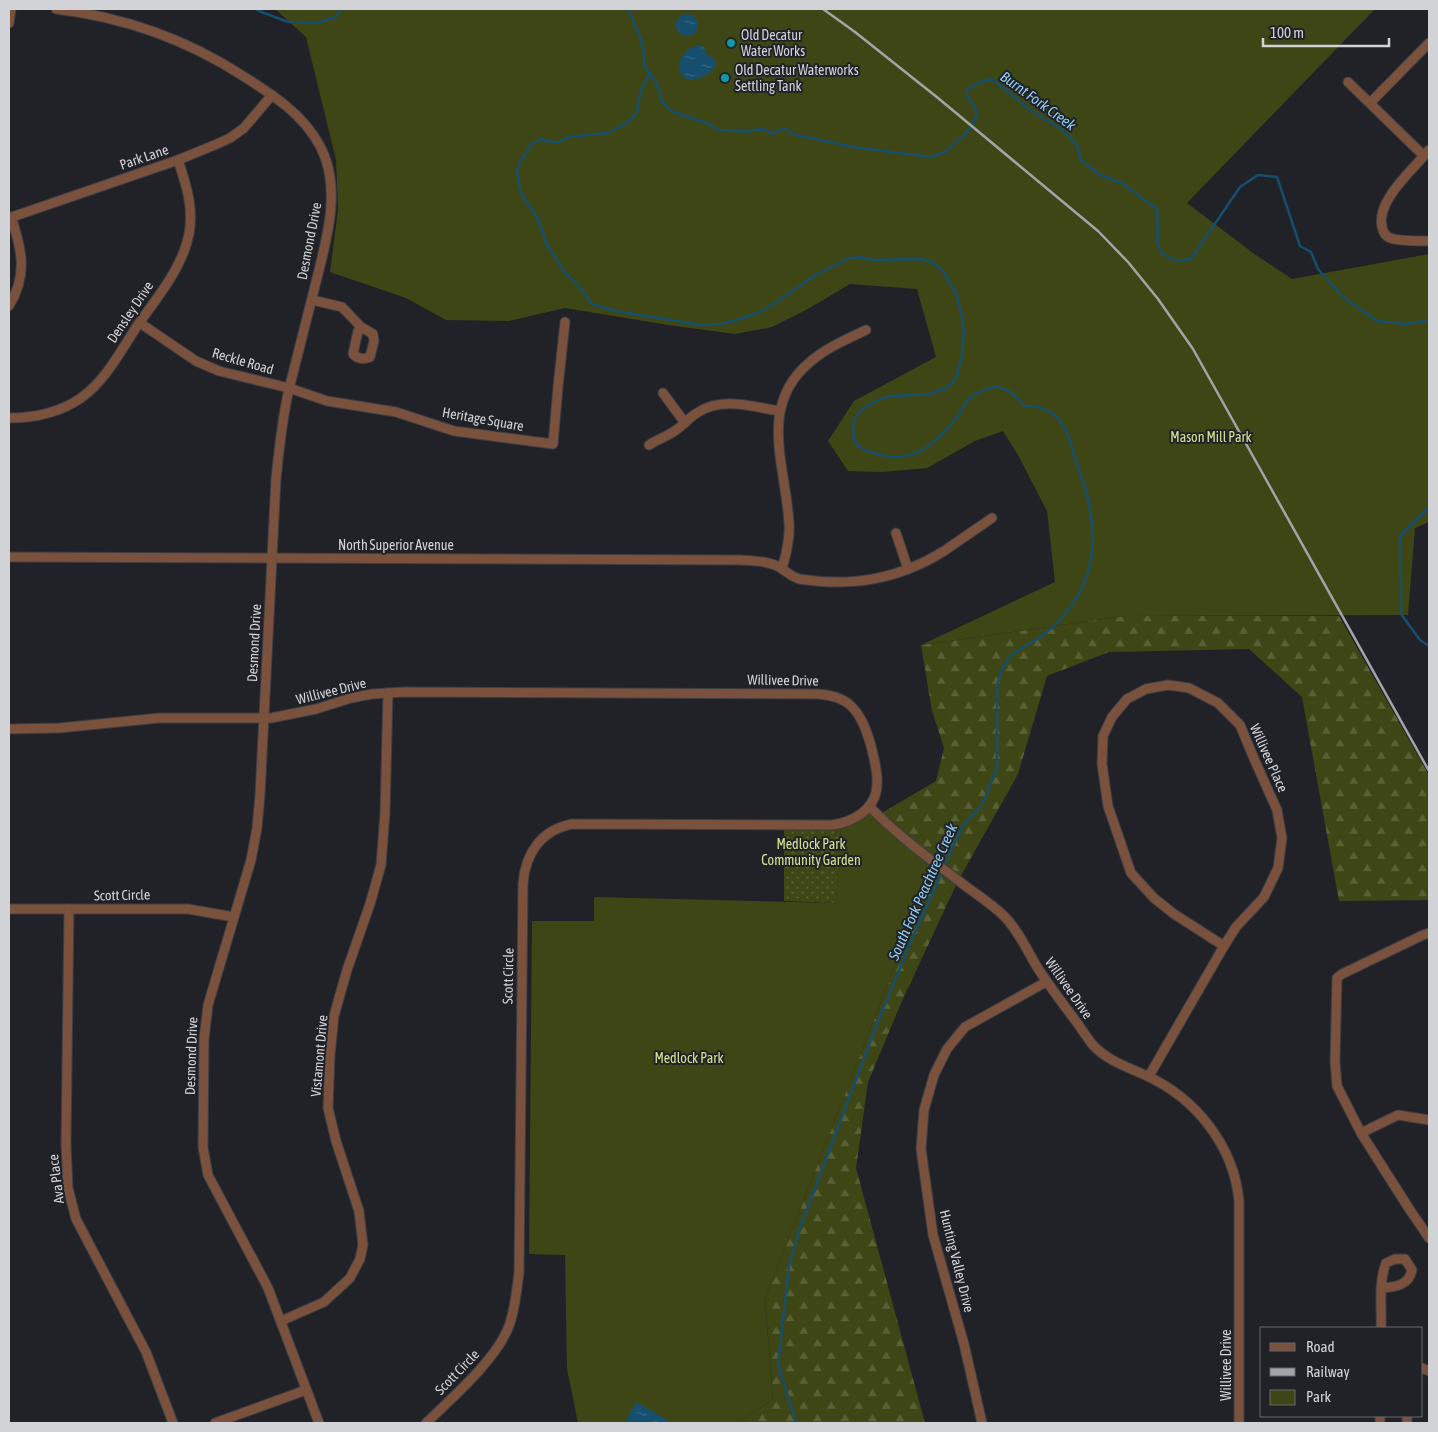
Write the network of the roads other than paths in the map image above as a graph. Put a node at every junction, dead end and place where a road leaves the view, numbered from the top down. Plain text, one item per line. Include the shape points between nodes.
1 (11, 9) edge
2 (56, 9) edge
3 (9, 23) edge
4 (1429, 43) edge
5 (1348, 82) dead end
6 (272, 94) junction
7 (1370, 103) junction
8 (1427, 153) edge
9 (178, 160) junction
10 (10, 218) edge
11 (1429, 241) edge
12 (312, 300) junction
13 (9, 306) edge
14 (140, 322) junction
15 (565, 322) dead end
16 (361, 327) dead end
17 (866, 330) dead end
18 (289, 388) junction
19 (663, 393) dead end
20 (780, 411) junction
21 (9, 418) edge
22 (685, 423) junction
23 (649, 445) dead end
24 (992, 518) dead end
25 (896, 533) dead end
26 (9, 557) edge
27 (272, 558) junction
28 (782, 568) junction
29 (908, 569) junction
30 (388, 693) junction
31 (264, 718) junction
32 (9, 729) edge
33 (868, 806) junction
34 (9, 909) edge
35 (69, 909) junction
36 (234, 917) junction
37 (1429, 933) edge
38 (1224, 946) junction
39 (1046, 982) junction
40 (1149, 1076) junction
41 (1429, 1120) edge
42 (1361, 1133) junction
43 (1429, 1238) edge
44 (1382, 1288) dead end
45 (281, 1321) junction
46 (1381, 1327) edge
47 (306, 1390) junction
48 (173, 1423) edge
49 (215, 1423) edge
50 (319, 1423) edge
51 (426, 1423) edge
52 (982, 1423) edge
53 (1239, 1423) edge

1 - 3 street
2 - 6 street, Desmond Drive via 101,16 163,34 226,65
4 - 7 street
5 - 7 street
6 - 9 street, Park Lane via 238,132
6 - 12 street, Desmond Drive via 307,125 320,146 329,172 328,226
7 - 8 street
8 - 11 street via 1392,193 1383,210 1381,224 1383,234 1390,238
9 - 10 street, Park Lane
9 - 14 street, Densley Drive via 190,202 188,242 176,270
10 - 13 street via 21,256 19,283
12 - 16 street via 342,307
12 - 18 street, Desmond Drive
14 - 18 street, Reckle Road via 207,366
14 - 21 street, Densley Drive via 108,370 83,397 40,416
15 - 18 street, Heritage Square via 553,444 454,431 396,412 327,401
17 - 20 street via 809,362 790,386
18 - 27 street, Desmond Drive via 279,444
19 - 22 street
20 - 22 street via 745,405 716,405 703,409
20 - 28 street via 778,445 789,523
22 - 23 street
24 - 29 street, North Superior Avenue via 944,551
25 - 29 street
26 - 27 street, North Superior Avenue
27 - 28 street, North Superior Avenue via 741,560
27 - 31 street, Desmond Drive
28 - 29 street, North Superior Avenue via 799,579 837,582 876,579
30 - 31 street, Willivee Drive
30 - 33 street, Willivee Drive via 834,696 851,706 868,735 878,781 875,796
30 - 45 street, Vistamont Drive via 381,865 334,1016 330,1055 328,1108 359,1211 363,1245 350,1278 324,1302
31 - 32 street, Willivee Drive via 180,718
31 - 36 street, Desmond Drive via 257,828
33 - 39 street, Willivee Drive via 1004,916
33 - 51 street, Scott Circle via 850,820 832,825 572,824 551,832 535,847 526,866 523,884 519,1272 513,1316 494,1353
34 - 35 street, Scott Circle
35 - 36 street, Scott Circle via 188,909
35 - 48 street, Ava Place via 68,1188 76,1219 146,1352
36 - 45 street, Desmond Drive via 206,1019 203,1147 208,1175 268,1288
37 - 42 street via 1337,978 1337,1086
38 - 38 street, Willivee Place via 1174,914 1131,873 1108,806 1102,764 1103,736 1112,717 1127,699 1146,689 1168,685 1189,688 1218,703 1240,725 1277,810 1282,838 1278,868 1264,897 1236,927
38 - 40 street, Willivee Place
39 - 40 street, Willivee Drive via 1093,1044 1118,1063
39 - 52 street, Hunting Valley Drive via 965,1027 942,1058 924,1110 921,1149 933,1235 964,1344
40 - 53 street, Willivee Drive via 1177,1093 1211,1129 1224,1148 1238,1185
41 - 42 street via 1398,1115
42 - 43 street
44 - 46 street
45 - 47 street, Desmond Drive
47 - 49 street
47 - 50 street, Desmond Drive

